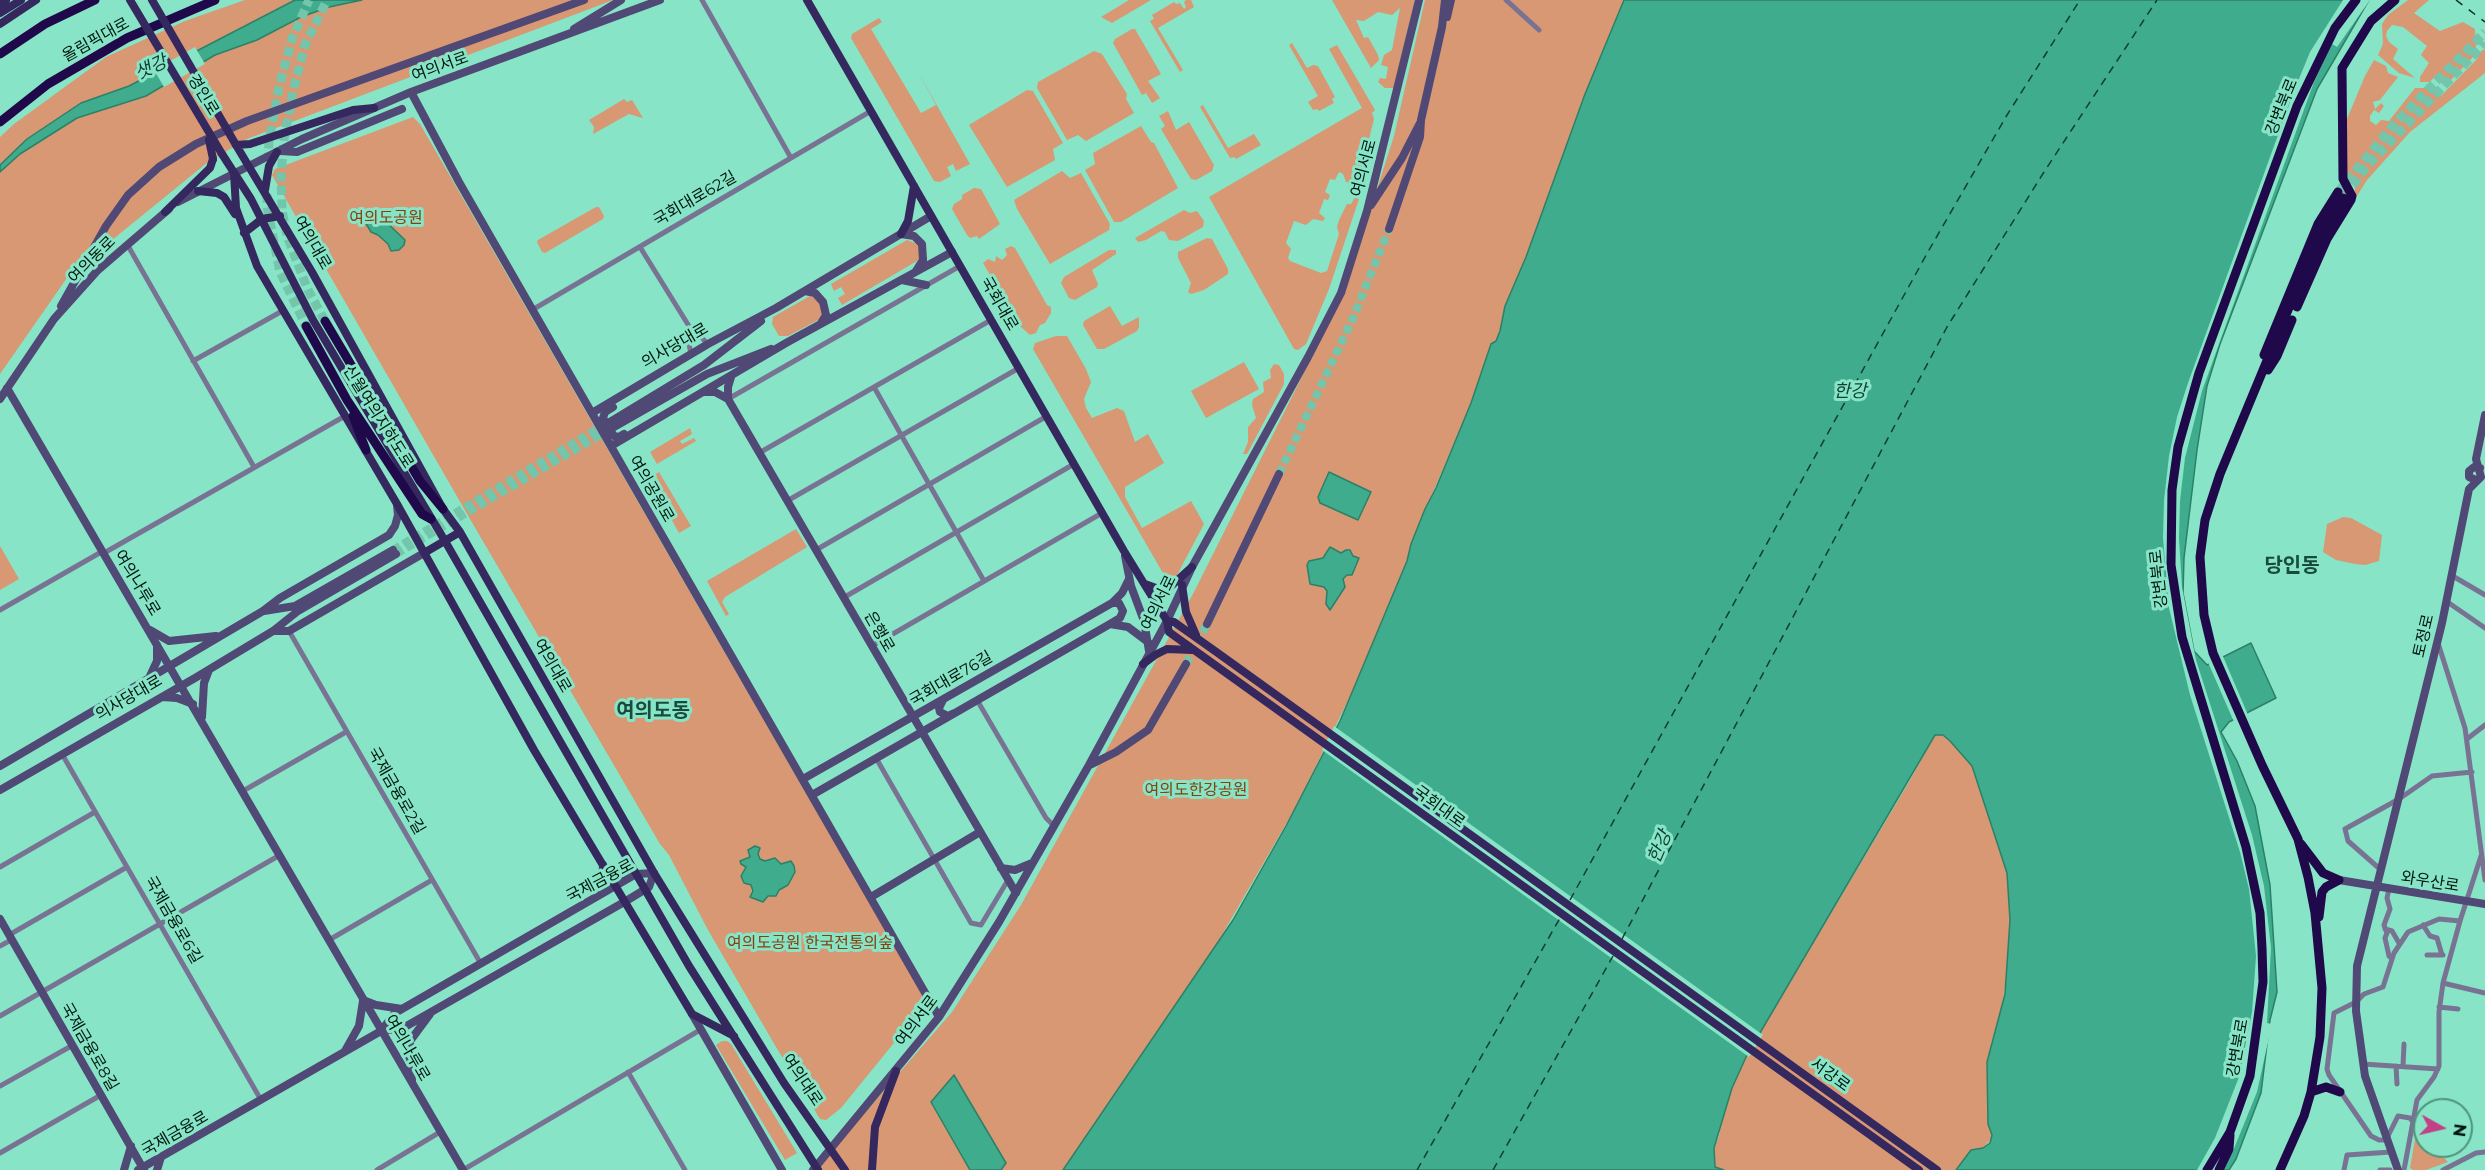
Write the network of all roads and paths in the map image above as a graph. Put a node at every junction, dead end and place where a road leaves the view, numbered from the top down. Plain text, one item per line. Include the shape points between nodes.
1 (6, 0) edge
2 (21, 0) edge
3 (36, 0) edge
4 (94, 0) edge
5 (129, 0) edge
6 (152, 0) edge
7 (215, 0) edge
8 (584, 0) edge
9 (621, 0) edge
10 (660, 0) edge
11 (702, 0) edge
12 (807, 0) edge
13 (1419, 0) edge
14 (1445, 0) edge
15 (1451, 0) edge
16 (1506, 0) edge
17 (2356, 0) edge
18 (2396, 0) edge
19 (0, 4) edge
20 (0, 13) edge
21 (0, 24) edge
22 (1442, 27) junction
23 (1539, 30) dead end
24 (558, 39) junction
25 (0, 54) edge
26 (411, 92) junction
27 (374, 108) junction
28 (402, 109) junction
29 (871, 111) junction
30 (421, 113) junction
31 (1421, 120) junction
32 (0, 122) edge
33 (204, 126) junction
34 (302, 140) junction
35 (236, 145) junction
36 (278, 152) junction
37 (791, 158) junction
38 (249, 166) junction
39 (234, 173) junction
40 (914, 186) junction
41 (265, 190) junction
42 (198, 192) junction
43 (2341, 195) tunnel mouth
44 (1367, 211) junction
45 (165, 212) junction
46 (280, 216) junction
47 (932, 216) junction
48 (262, 219) junction
49 (1389, 229) tunnel mouth
50 (244, 233) junction
51 (901, 234) junction
52 (127, 244) junction
53 (640, 247) junction
54 (952, 252) junction
55 (960, 266) junction
56 (915, 272) junction
57 (902, 280) junction
58 (926, 285) junction
59 (805, 291) junction
60 (776, 308) junction
61 (284, 310) junction
62 (532, 310) junction
63 (54, 319) junction
64 (991, 320) junction
65 (325, 321) tunnel mouth
66 (818, 326) junction
67 (306, 327) tunnel mouth
68 (691, 329) junction
69 (786, 343) junction
70 (708, 344) junction
71 (691, 354) junction
72 (193, 361) junction
73 (1019, 368) junction
74 (731, 377) junction
75 (874, 387) junction
76 (7, 388) junction
77 (629, 391) junction
78 (706, 392) junction
79 (0, 399) edge
80 (728, 399) junction
81 (347, 400) junction
82 (2250, 400) junction
83 (592, 413) junction
84 (2485, 415) edge
85 (345, 416) junction
86 (1047, 416) junction
87 (646, 426) junction
88 (902, 435) junction
89 (611, 446) junction
90 (366, 450) junction
91 (759, 453) junction
92 (1074, 464) junction
93 (254, 467) junction
94 (1279, 474) tunnel mouth
95 (2477, 475) edge
96 (929, 484) junction
97 (787, 501) junction
98 (397, 504) junction
99 (443, 509) junction
100 (1102, 513) junction
101 (431, 519) junction
102 (460, 532) junction
103 (957, 532) junction
104 (445, 541) junction
105 (816, 550) junction
106 (1124, 551) junction
107 (104, 552) junction
108 (424, 553) junction
109 (1192, 567) junction
110 (2451, 575) junction
111 (1130, 579) junction
112 (984, 581) junction
113 (1145, 584) junction
114 (1182, 585) junction
115 (2485, 595) edge
116 (843, 598) junction
117 (2446, 601) junction
118 (1112, 603) junction
119 (0, 610) edge
120 (263, 611) junction
121 (1167, 621) junction
122 (1110, 624) junction
123 (1207, 624) tunnel mouth
124 (2485, 628) edge
125 (149, 629) junction
126 (273, 631) junction
127 (289, 631) junction
128 (221, 635) junction
129 (1197, 638) junction
130 (156, 641) junction
131 (2437, 641) junction
132 (1148, 642) junction
133 (872, 646) junction
134 (1196, 651) junction
135 (1149, 654) junction
136 (1143, 664) junction
137 (1186, 664) tunnel mouth
138 (170, 665) junction
139 (210, 669) junction
140 (149, 678) junction
141 (182, 685) junction
142 (160, 697) junction
143 (944, 699) junction
144 (977, 700) junction
145 (193, 704) junction
146 (954, 714) junction
147 (912, 716) junction
148 (202, 720) junction
149 (2485, 725) edge
150 (346, 732) junction
151 (922, 732) junction
152 (882, 734) junction
153 (2467, 739) junction
154 (892, 750) junction
155 (62, 754) junction
156 (876, 759) junction
157 (1089, 765) junction
158 (0, 766) edge
159 (2472, 772) junction
160 (803, 779) junction
161 (0, 790) edge
162 (243, 791) junction
163 (812, 795) junction
164 (2398, 799) junction
165 (96, 813) junction
166 (1054, 826) junction
167 (980, 832) junction
168 (2298, 839) junction
169 (280, 855) junction
170 (2481, 856) junction
171 (934, 859) junction
172 (1033, 862) junction
173 (603, 864) junction
174 (0, 867) edge
175 (127, 867) junction
176 (1000, 867) junction
177 (2381, 870) junction
178 (654, 873) junction
179 (636, 874) junction
180 (432, 880) junction
181 (1008, 880) junction
182 (2339, 880) junction
183 (2485, 880) edge
184 (616, 885) junction
185 (2377, 887) junction
186 (645, 889) junction
187 (2389, 889) junction
188 (1016, 893) junction
189 (596, 897) junction
190 (871, 897) junction
191 (626, 901) junction
192 (2466, 901) junction
193 (2485, 904) edge
194 (0, 919) edge
195 (2460, 921) junction
196 (160, 924) junction
197 (2423, 925) junction
198 (2385, 929) junction
199 (2318, 935) junction
200 (10, 937) junction
201 (329, 940) junction
202 (2399, 944) junction
203 (0, 946) edge
204 (2427, 955) dead end
205 (2442, 955) junction
206 (2450, 957) junction
207 (2392, 959) junction
208 (481, 964) junction
209 (2443, 983) junction
210 (42, 992) junction
211 (2485, 993) edge
212 (363, 999) junction
213 (2356, 1002) junction
214 (1706, 1005) joint
215 (2439, 1007) junction
216 (402, 1009) junction
217 (2458, 1010) dead end
218 (432, 1012) junction
219 (692, 1014) junction
220 (1700, 1014) joint
221 (0, 1016) edge
222 (939, 1017) junction
223 (700, 1030) junction
224 (381, 1031) junction
225 (735, 1036) junction
226 (2404, 1044) dead end
227 (73, 1045) junction
228 (344, 1052) junction
229 (2363, 1064) junction
230 (2396, 1066) junction
231 (2403, 1066) junction
232 (2438, 1069) junction
233 (896, 1071) junction
234 (628, 1072) junction
235 (412, 1083) junction
236 (2397, 1084) dead end
237 (0, 1086) edge
238 (2311, 1092) junction
239 (2340, 1092) junction
240 (101, 1095) junction
241 (2418, 1098) edge
242 (261, 1100) junction
243 (2413, 1122) joint
244 (440, 1132) junction
245 (2230, 1132) junction
246 (2386, 1140) junction
247 (131, 1146) junction
248 (831, 1149) junction
249 (2391, 1152) junction
250 (2485, 1152) edge
251 (0, 1153) edge
252 (161, 1157) junction
253 (142, 1169) edge
254 (816, 1169) edge
255 (124, 1170) edge
256 (157, 1170) edge
257 (377, 1170) edge
258 (463, 1170) edge
259 (686, 1170) edge
260 (782, 1170) edge
261 (845, 1170) edge
262 (872, 1170) edge
263 (1919, 1170) edge
264 (1937, 1170) edge
265 (2207, 1170) edge
266 (2220, 1170) edge
267 (2280, 1170) edge
268 (2344, 1170) edge
269 (2380, 1170) edge
270 (2390, 1170) edge
271 (2398, 1170) edge
272 (2404, 1170) edge
273 (2443, 1170) edge

1 - 19 main road
2 - 20 main road
3 - 21 main road
4 - 25 highway via 45,24
5 - 33 main road, 경인로, bridge
6 - 35 main road, 경인로, bridge
7 - 32 highway, 올림픽대로 via 127,38 48,84
8 - 63 main road via 247,121 196,144 159,167 128,195 106,226
9 - 24 main road
10 - 24 main road, 여의서로
11 - 37 street
12 - 29 main road, 국회대로
13 - 44 main road, 여의서로
14 - 22 main road
15 - 22 main road
16 - 23 street
17 - 245 highway, 강변북로 via 2335,28 2297,106 2199,373 2178,447 2172,490 2171,565 2182,638 2246,847 2260,913 2263,982 2256,1039 2250,1076
18 - 82 highway via 2371,21 2342,68 2343,179 2351,200 2318,256 2277,356
22 - 31 main road
24 - 26 main road, 여의서로
26 - 27 main road, 여의서로
26 - 30 main road, 여의공원로
27 - 34 main road, 여의서로
27 - 35 main road via 352,110 250,144
28 - 30 main road
28 - 34 main road
28 - 36 main road via 297,152
29 - 37 street, 국회대로62길
29 - 40 main road, 국회대로
30 - 62 main road, 여의공원로
31 - 44 main road via 1402,158
31 - 49 main road via 1417,150
33 - 39 main road, 경인로, bridge
33 - 45 main road, bridge via 211,145 210,168
34 - 36 main road, 여의서로
35 - 38 main road, 경인로
36 - 38 main road, 여의서로
36 - 41 main road via 269,166
37 - 53 street, 국회대로62길
38 - 39 main road, 여의서로
38 - 41 main road, 여의대로
39 - 42 main road, 여의동로
39 - 48 main road, 여의대로
39 - 50 main road via 236,208
40 - 47 main road, 국회대로
40 - 51 main road via 908,221
41 - 46 main road, 여의대로
42 - 45 main road, 여의동로
42 - 50 main road via 224,197
43 - 82 highway via 2318,224 2264,353
44 - 109 main road, 여의서로 via 1341,293
45 - 52 main road, 여의동로
46 - 48 main road
46 - 99 main road, 여의대로
47 - 51 main road, 의사당대로
47 - 54 main road, 국회대로
48 - 50 main road
48 - 101 main road, 여의대로 via 313,320
50 - 61 main road
51 - 56 main road via 914,236 922,244 923,260
51 - 59 main road, 의사당대로
52 - 63 main road, 여의동로
52 - 72 street
53 - 62 street, 국회대로62길
53 - 68 street, 의사당대로
54 - 55 main road, 국회대로
54 - 56 main road, 의사당대로
55 - 58 street
55 - 64 main road, 국회대로
56 - 57 main road, 의사당대로
57 - 58 main road
57 - 66 main road, 의사당대로
58 - 80 street
59 - 60 main road, 의사당대로
59 - 66 main road via 819,296 826,308
60 - 69 main road, 의사당대로 via 704,365 612,424 707,374
60 - 70 main road, 의사당대로
61 - 72 street
61 - 85 main road
62 - 83 main road, 여의공원로
63 - 76 main road, 여의동로
64 - 73 main road, 국회대로
64 - 75 street
65 - 99 highway, 신월여의지하도로 via 390,434
66 - 69 main road, 의사당대로
67 - 81 highway, 신월여의지하도로
68 - 70 street
68 - 71 street
69 - 74 main road, 의사당대로
70 - 71 main road, 의사당대로
71 - 77 main road, 의사당대로
72 - 93 street
73 - 86 main road, 국회대로
73 - 88 street
74 - 78 main road, 의사당대로
74 - 80 main road
75 - 88 street
75 - 91 street
76 - 79 main road, 여의동로
76 - 107 main road, 여의나루로
77 - 83 main road, 의사당대로
77 - 87 main road via 605,412 607,427 617,437
78 - 80 main road
78 - 87 main road, 의사당대로
80 - 91 main road, 은행로
81 - 90 highway
81 - 101 highway, 신월여의지하도로 via 422,514
82 - 168 highway via 2205,520 2200,557 2201,596 2207,634 2221,672
83 - 89 main road, 여의공원로
84 - 95 main road via 2476,459
85 - 90 main road
85 - 93 street
86 - 92 main road, 국회대로
86 - 96 street
87 - 89 main road, 의사당대로
88 - 96 street
88 - 97 street
89 - 160 main road, 여의공원로
90 - 98 main road
91 - 97 main road, 은행로
92 - 100 main road, 국회대로
92 - 103 street
93 - 107 street
94 - 123 main road
95 - 110 main road, 토정로 via 2469,489
96 - 103 street
96 - 105 street
97 - 105 main road, 은행로
98 - 108 main road
98 - 120 main road, 의사당대로 via 398,515 389,535
99 - 102 main road, 여의대로
100 - 106 main road, 국회대로
100 - 112 street
101 - 104 main road, 여의대로
102 - 104 main road
102 - 178 main road, 여의대로
103 - 112 street
103 - 116 street
104 - 108 main road
104 - 179 main road, 여의대로
105 - 116 main road, 은행로
106 - 111 main road
106 - 113 main road, 국회대로
107 - 119 street
107 - 125 main road, 여의나루로
108 - 127 main road
108 - 173 main road
109 - 113 main road via 1170,587
109 - 114 main road, 여의서로
110 - 115 street
110 - 117 main road, 토정로
111 - 118 main road, 국회대로76길
111 - 132 main road
112 - 133 street
113 - 121 main road, 국회대로
114 - 121 main road, 여의서로
114 - 129 main road via 1186,612
116 - 133 main road, 은행로
117 - 124 street
117 - 131 main road, 토정로
118 - 122 main road via 1119,603 1123,611
118 - 143 main road, 국회대로76길
120 - 126 main road, 의사당대로 via 295,606 395,552 298,611
120 - 128 main road, 의사당대로
121 - 129 main road, 국회대로
121 - 134 main road, 국회대로 via 1169,632
121 - 135 main road, 여의서로
122 - 132 main road via 1128,627
122 - 144 main road, 국회대로76길
125 - 128 main road via 169,641
125 - 130 main road, 여의나루로
126 - 127 main road
126 - 139 main road, 의사당대로
127 - 150 street, 국제금융로2길
128 - 138 main road, 의사당대로
129 - 214 main road, 국회대로
130 - 138 main road, 여의나루로
130 - 140 main road via 157,661
131 - 153 street
131 - 164 main road, 토정로
132 - 135 main road
133 - 147 main road, 은행로
134 - 136 main road via 1167,650
134 - 220 main road, 국회대로
135 - 136 main road, 여의서로
136 - 157 main road, 여의서로
137 - 157 main road via 1148,730
138 - 140 main road, 의사당대로
138 - 141 main road, 여의나루로
139 - 141 main road, 의사당대로
139 - 148 main road via 201,697
140 - 158 main road, 의사당대로
141 - 142 main road, 의사당대로
141 - 145 main road, 여의나루로
142 - 145 main road
142 - 155 main road, 의사당대로
143 - 146 main road via 940,712
143 - 147 main road, 국회대로76길
144 - 146 main road, 국회대로76길
144 - 166 street
145 - 148 main road, 여의나루로
146 - 151 main road, 국회대로76길
147 - 151 main road, 은행로
147 - 152 main road, 국회대로76길
148 - 162 main road, 여의나루로
149 - 153 street
150 - 162 street
150 - 180 street, 국제금융로2길
151 - 154 main road, 국회대로76길
151 - 167 main road, 은행로
152 - 154 main road via 892,742
152 - 160 main road, 국회대로76길
153 - 159 street
154 - 156 main road, 국회대로76길
155 - 161 main road, 의사당대로
155 - 165 street, 국제금융로6길
156 - 163 main road, 국회대로76길
156 - 171 street
157 - 166 main road, 여의서로
159 - 164 street via 2432,776
159 - 170 street
160 - 163 main road, 여의공원로
162 - 169 main road, 여의나루로
163 - 190 main road, 여의공원로
164 - 177 main road, 토정로
164 - 177 street via 2345,829 2348,841
165 - 174 street
165 - 175 street, 국제금융로6길
166 - 172 main road, 여의서로
167 - 171 main road
167 - 176 main road, 은행로
168 - 182 highway via 2323,873
168 - 199 highway
169 - 196 street
169 - 201 main road, 여의나루로
170 - 183 street
170 - 192 street, 와우산로
171 - 181 street via 971,923 981,925
171 - 190 main road
172 - 176 main road via 1015,870
172 - 188 main road, 여의서로
173 - 184 main road
173 - 189 main road via 602,884
175 - 196 street, 국제금융로6길
175 - 200 street
176 - 181 main road, 은행로
177 - 185 main road, 토정로
178 - 179 main road, 국제금융로
178 - 186 main road, 국제금융로
178 - 248 main road, 여의대로 via 784,1083
179 - 184 main road, 국제금융로
179 - 186 main road, 여의대로
180 - 201 street
180 - 208 street, 국제금융로2길
181 - 188 main road, 은행로
182 - 185 main road, 와우산로
182 - 199 highway via 2322,892
184 - 189 main road, 국제금융로
184 - 191 main road
185 - 187 main road, 와우산로
185 - 213 main road, 토정로 via 2357,966
186 - 191 main road, 국제금융로
186 - 225 main road, 여의대로
187 - 192 main road, 와우산로
187 - 198 street, 와우산로
188 - 222 main road, 여의서로
189 - 208 main road, 국제금융로
190 - 222 main road, 여의공원로
191 - 218 main road, 국제금융로
191 - 219 main road
192 - 193 main road, 와우산로
192 - 195 street
194 - 200 main road, 국제금융로8길
195 - 197 street via 2446,918
195 - 206 street
196 - 210 street
196 - 242 street, 국제금융로6길
197 - 202 street via 2408,932
197 - 205 street via 2430,936 2437,938
198 - 202 street via 2392,932
198 - 207 street, 와우산로
199 - 238 highway via 2322,1010
200 - 203 street
200 - 210 main road, 국제금융로8길
201 - 212 main road, 여의나루로
202 - 207 street
204 - 205 street
205 - 206 street
206 - 209 street
207 - 213 street via 2383,987 2364,994
208 - 216 main road, 국제금융로
209 - 211 street
209 - 215 street
210 - 221 street
210 - 227 main road, 국제금융로8길
212 - 216 main road
212 - 224 main road, 여의나루로
212 - 228 main road via 359,1026
213 - 229 main road, 토정로
213 - 239 street via 2334,1013 2327,1069
214 - 264 main road, 서강로
215 - 217 street
215 - 232 street
216 - 224 main road, 국제금융로
218 - 224 main road, 국제금융로 via 403,1028
218 - 235 main road via 410,1041
219 - 223 main road
219 - 225 main road
220 - 263 main road, 서강로
222 - 233 main road, 여의서로
223 - 234 street
223 - 260 main road
224 - 228 main road, 국제금융로
224 - 235 main road, 여의나루로
225 - 254 main road, 여의대로
226 - 231 street
227 - 237 street
227 - 240 main road, 국제금융로8길
228 - 242 main road, 국제금융로
229 - 230 street
229 - 246 main road, 토정로
230 - 231 street
230 - 236 street
231 - 232 street
232 - 241 street
233 - 248 main road, 여의서로
233 - 262 main road via 875,1127
234 - 258 street
234 - 259 street
235 - 244 main road, 여의나루로
238 - 239 highway via 2326,1087
238 - 267 highway
239 - 246 street via 2371,1136
240 - 247 main road, 국제금융로8길
240 - 251 street
242 - 252 main road, 국제금융로
243 - 246 street via 2398,1116
243 - 272 street
244 - 257 street
244 - 258 main road, 여의나루로
245 - 265 highway, 강변북로
245 - 266 highway via 2229,1149
246 - 249 main road, 토정로
247 - 253 main road, 국제금융로8길
247 - 255 main road
248 - 254 main road, 여의서로
248 - 261 main road, 여의대로
249 - 268 street via 2347,1155
249 - 271 main road, 토정로
250 - 273 street
252 - 253 main road, 국제금융로
252 - 256 main road
269 - 270 street

